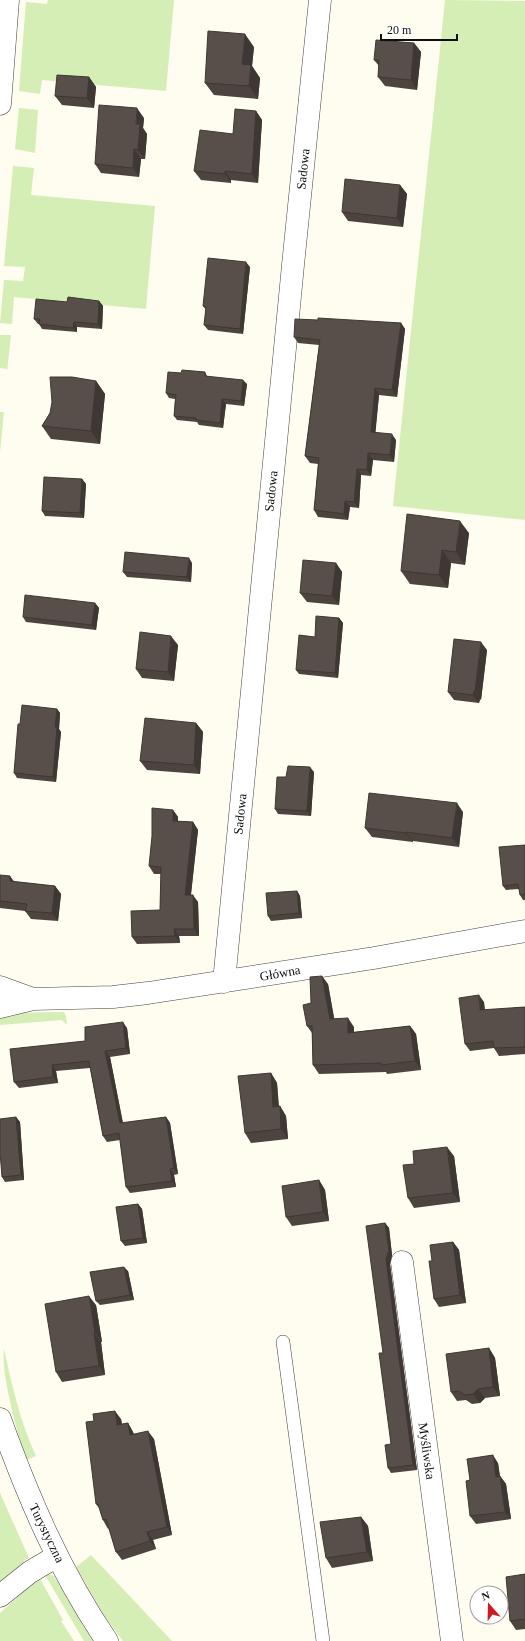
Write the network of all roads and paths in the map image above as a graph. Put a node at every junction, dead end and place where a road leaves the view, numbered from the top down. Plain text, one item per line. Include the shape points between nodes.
1 (8, 0) edge
2 (320, 0) edge
3 (0, 104) edge
4 (525, 931) edge
5 (224, 982) junction
6 (0, 987) edge
7 (33, 999) junction
8 (0, 1007) edge
9 (402, 1262) dead end
10 (283, 1342) dead end
11 (0, 1419) edge
12 (57, 1556) junction
13 (0, 1596) edge
14 (107, 1641) edge
15 (323, 1641) edge
16 (452, 1641) edge

1 - 3 street
2 - 5 street, Sadowa
4 - 5 street, Główna
5 - 7 street, Główna via 126,996
6 - 7 street, Główna
7 - 8 street, Główna
9 - 16 street, Myśliwska
10 - 15 lane
11 - 12 street, Turystyczna via 29,1496
12 - 13 street via 30,1572
12 - 14 street, Turystyczna

